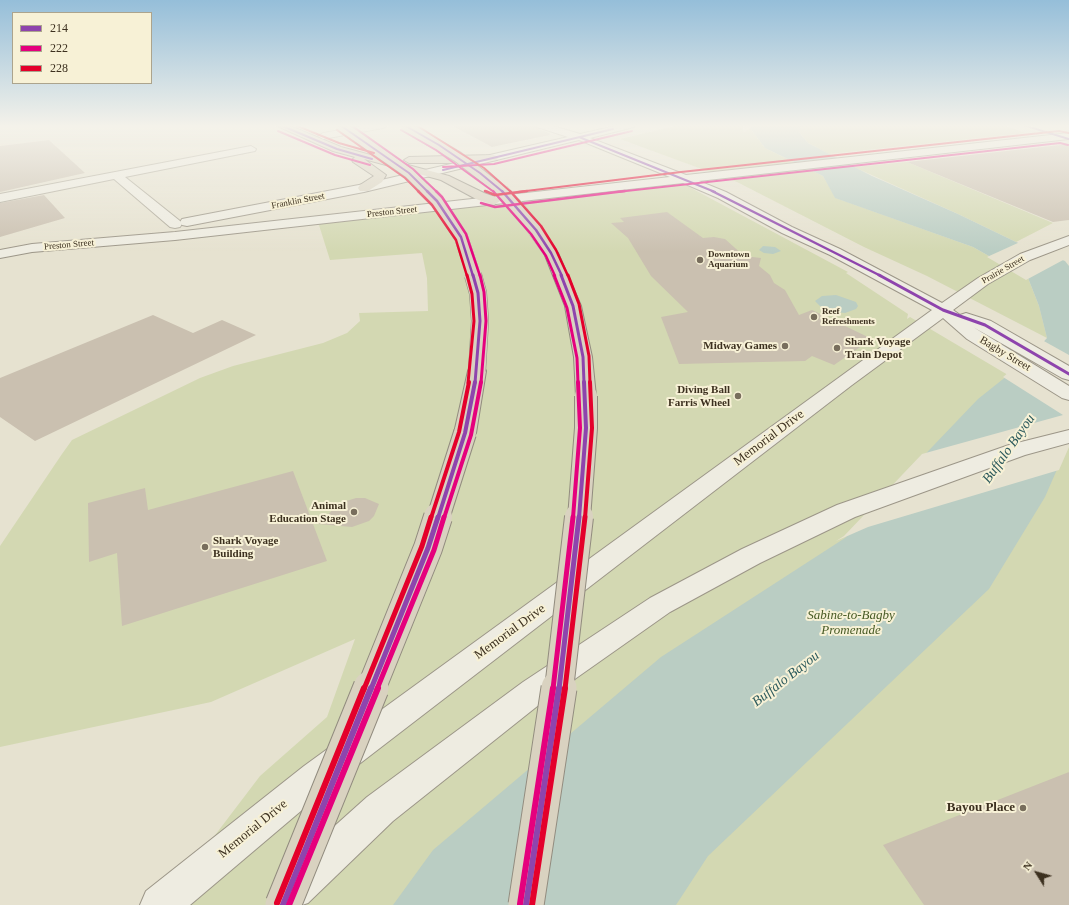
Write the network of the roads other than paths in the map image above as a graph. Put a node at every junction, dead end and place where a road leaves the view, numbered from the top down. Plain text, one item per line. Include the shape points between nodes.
1 (156, 167) edge
2 (370, 167) edge
3 (401, 167) edge
4 (401, 167) edge
5 (454, 167) edge
6 (472, 167) edge
7 (655, 167) edge
8 (779, 167) edge
9 (426, 174) junction
10 (116, 175) junction
11 (682, 178) junction
12 (364, 188) junction
13 (0, 198) edge
14 (494, 200) junction
15 (175, 224) junction
16 (1069, 240) edge
17 (32, 248) junction
18 (0, 254) edge
19 (944, 310) junction
20 (1069, 374) edge
21 (1069, 394) edge
22 (1069, 436) edge
23 (160, 905) edge
24 (277, 905) edge
25 (283, 905) edge
26 (526, 905) edge

1 - 10 street
2 - 12 highway via 380,175 378,180
3 - 25 highway, bridge via 437,201 461,237 478,293 480,320 477,363 465,433 428,548
4 - 9 highway
5 - 9 street, Franklin Street
6 - 26 highway, bridge via 502,191 532,225 551,253 573,306 583,357 586,396 580,509 556,712
7 - 11 street, Bagby Street
8 - 11 street, Preston Street
9 - 12 street, Franklin Street
9 - 14 highway via 445,178 480,196
10 - 13 street
10 - 15 street
11 - 14 street, Preston Street
11 - 19 street, Bagby Street via 722,195
12 - 15 street, Franklin Street
14 - 17 street, Preston Street via 176,236
15 - 17 street, Franklin Street
16 - 19 street, Prairie Street via 1013,263 983,281
17 - 18 street, Preston Street
19 - 20 street, Bagby Street via 986,325
19 - 21 street, Bagby Street via 973,335
19 - 23 street, Memorial Drive, bridge via 845,381 316,777
22 - 24 street, bridge via 1017,450 846,511 750,556 660,606 534,692 380,810

